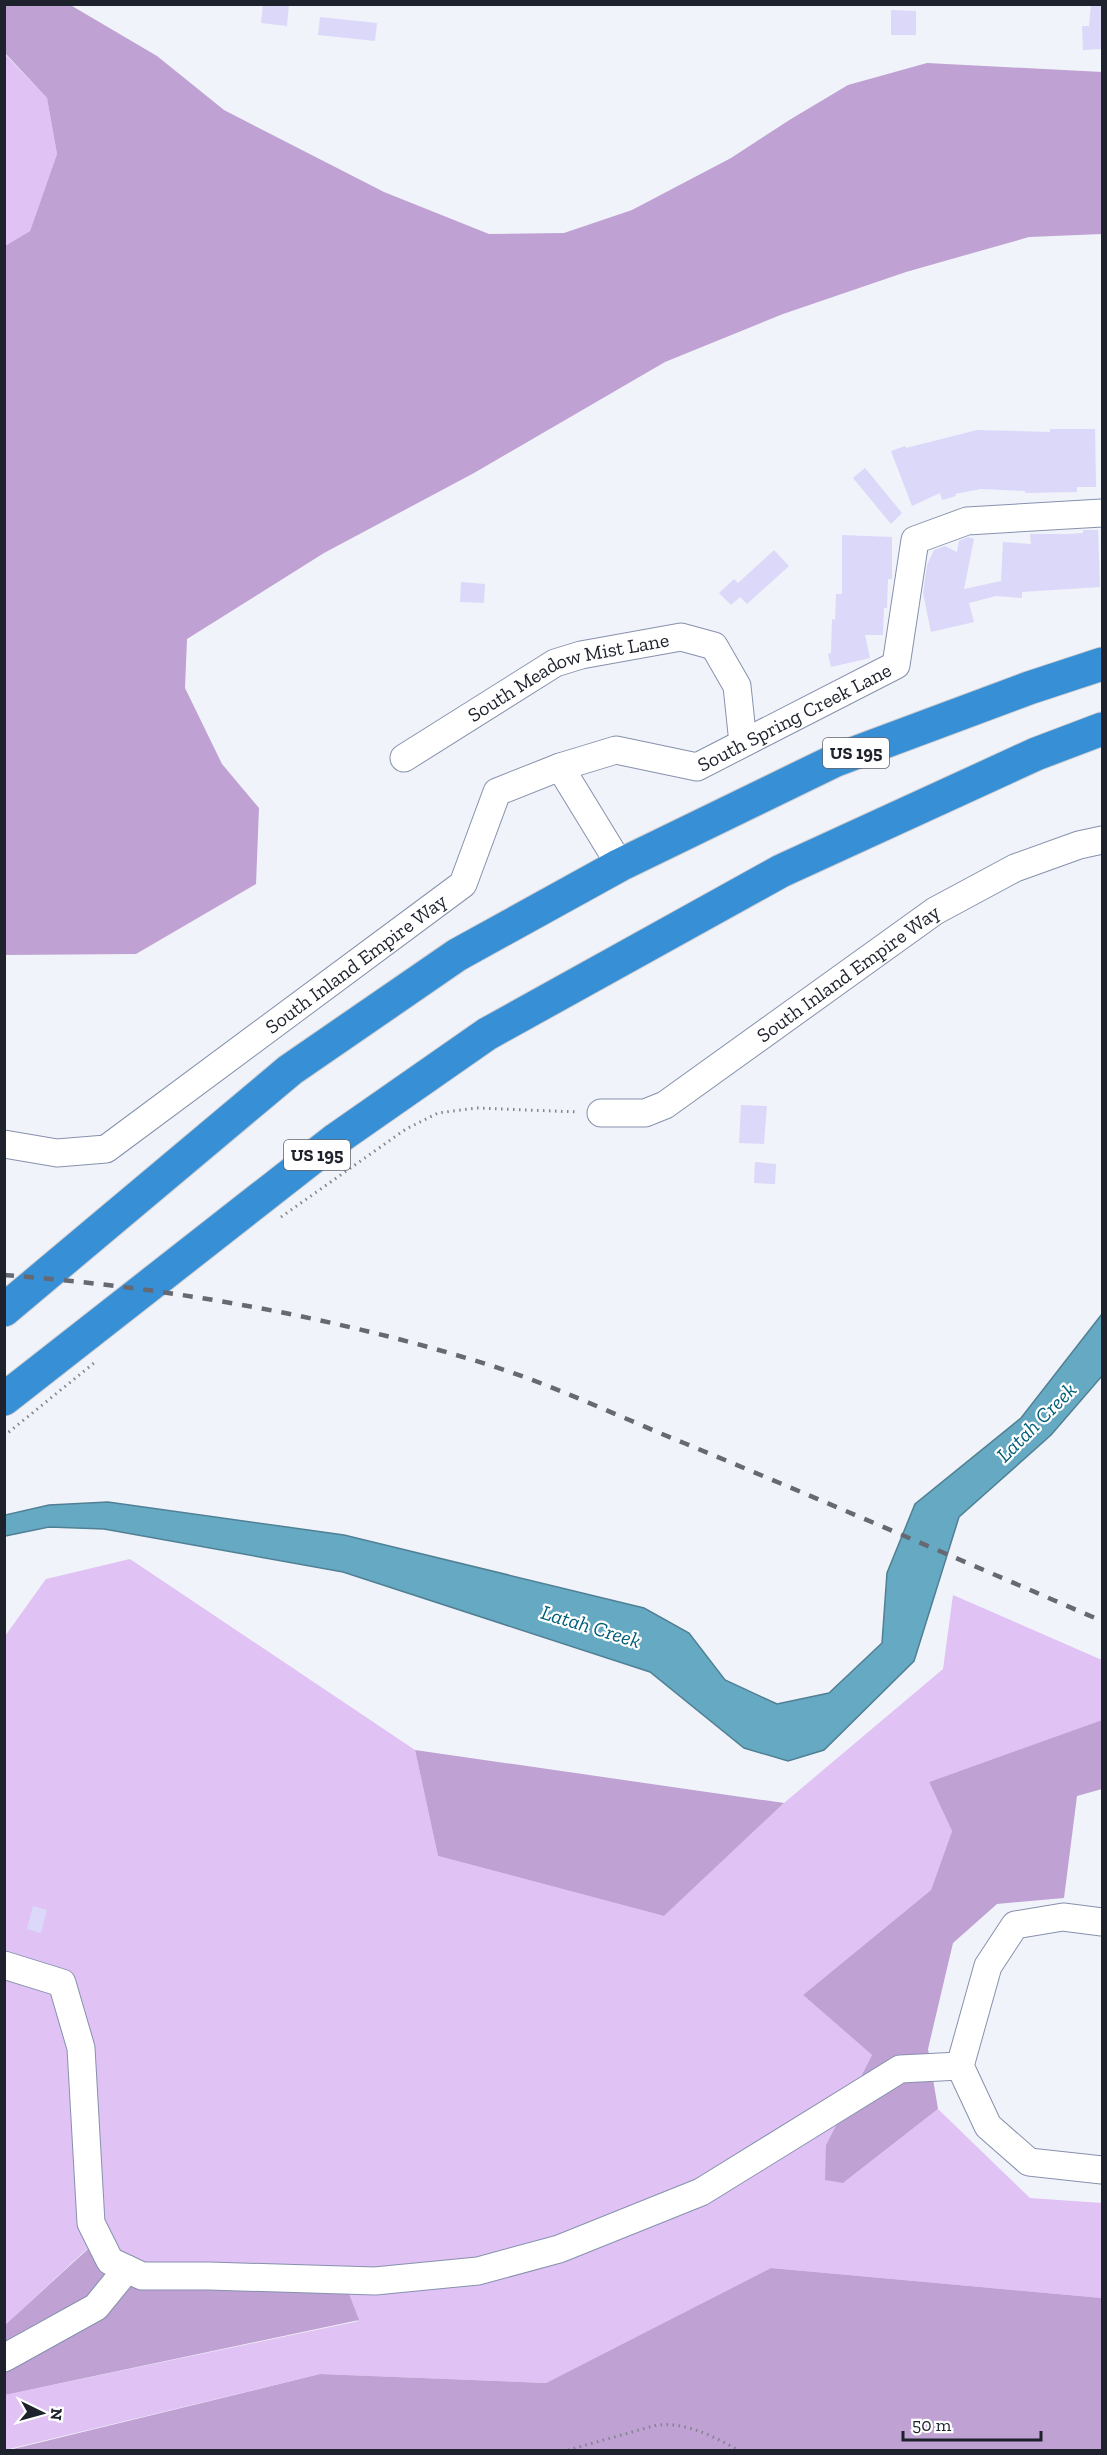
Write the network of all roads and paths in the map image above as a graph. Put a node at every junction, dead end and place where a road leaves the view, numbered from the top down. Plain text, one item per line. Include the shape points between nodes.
1 (1102, 513) edge
2 (1102, 664) edge
3 (1102, 729) edge
4 (743, 743) junction
5 (404, 758) dead end
6 (560, 767) junction
7 (1102, 840) edge
8 (620, 865) junction
9 (601, 1113) joint
10 (4, 1144) edge
11 (274, 1222) dead end
12 (4, 1310) edge
13 (103, 1356) dead end
14 (4, 1399) edge
15 (4, 1436) edge
16 (1102, 1922) edge
17 (4, 1965) edge
18 (960, 2066) junction
19 (1102, 2170) edge
20 (127, 2269) junction
21 (4, 2358) edge
22 (568, 2451) edge
23 (738, 2451) edge

1 - 4 street, South Spring Creek Lane via 967,521 915,540 896,665
2 - 8 highway, US 195 via 836,760
3 - 14 highway, US 195 via 1036,754 781,871 487,1034 335,1140
4 - 5 street, South Meadow Mist Lane via 737,686 714,646 681,637 555,663
4 - 6 street, South Spring Creek Lane via 697,767 616,750
6 - 8 street
6 - 10 street, South Inland Empire Way via 497,792 463,884 106,1149 57,1153
7 - 9 street, South Inland Empire Way via 1015,868 934,911 665,1105 645,1113
8 - 12 highway, US 195 via 457,955 290,1070
9 - 11 path via 477,1108 438,1113 406,1129
13 - 15 path
16 - 18 street via 1063,1917 1015,1925 988,1966
17 - 20 street via 62,1983 81,2048 91,2223 110,2261
18 - 19 street via 988,2126 1029,2162
18 - 20 street via 900,2068 701,2192 559,2249 478,2271 375,2281 142,2276
20 - 21 street via 96,2307
22 - 23 path via 668,2424 692,2428

